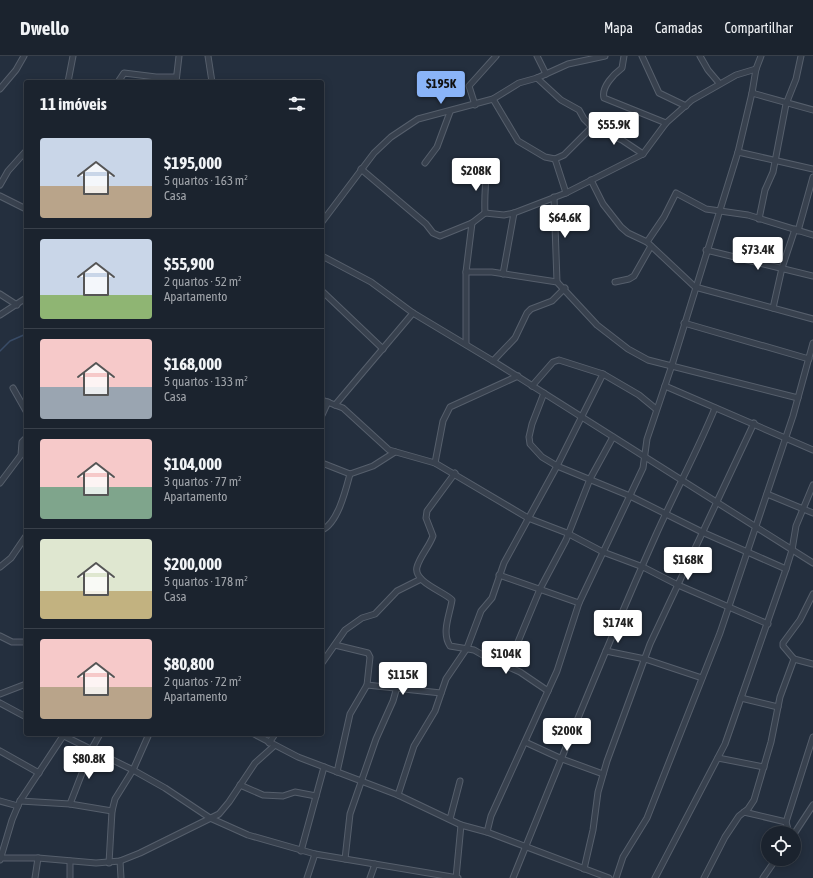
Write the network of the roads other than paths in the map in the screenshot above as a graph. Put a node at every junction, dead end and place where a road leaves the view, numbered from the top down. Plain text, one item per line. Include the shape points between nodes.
1 (24, 56) edge
2 (73, 56) edge
3 (179, 56) edge
4 (208, 56) edge
5 (496, 56) edge
6 (537, 56) edge
7 (605, 56) edge
8 (624, 56) edge
9 (642, 56) edge
10 (700, 56) edge
11 (762, 56) edge
12 (801, 56) edge
13 (756, 69) junction
14 (546, 74) junction
15 (537, 78) junction
16 (176, 79) edge
17 (68, 80) edge
18 (119, 80) edge
19 (212, 80) edge
20 (719, 83) junction
21 (0, 89) edge
22 (752, 93) junction
23 (493, 99) junction
24 (786, 104) junction
25 (475, 105) junction
26 (686, 106) junction
27 (813, 110) edge
28 (450, 112) junction
29 (666, 122) junction
30 (592, 127) junction
31 (738, 152) junction
32 (24, 153) edge
33 (643, 154) junction
34 (555, 158) junction
35 (775, 161) junction
36 (425, 163) dead end
37 (361, 169) junction
38 (486, 169) dead end
39 (813, 169) edge
40 (813, 177) edge
41 (591, 180) junction
42 (0, 185) edge
43 (566, 193) junction
44 (0, 196) edge
45 (554, 197) junction
46 (24, 208) edge
47 (718, 211) junction
48 (485, 213) junction
49 (514, 213) junction
50 (324, 219) edge
51 (759, 219) junction
52 (472, 223) junction
53 (797, 230) junction
54 (813, 235) edge
55 (649, 244) junction
56 (706, 250) junction
57 (324, 257) edge
58 (782, 268) junction
59 (466, 272) junction
60 (503, 274) junction
61 (813, 276) edge
62 (557, 282) junction
63 (615, 282) dead end
64 (695, 287) junction
65 (565, 288) junction
66 (324, 293) edge
67 (0, 294) edge
68 (24, 300) edge
69 (17, 305) junction
70 (773, 308) junction
71 (413, 313) junction
72 (0, 315) edge
73 (813, 319) edge
74 (684, 323) junction
75 (466, 344) junction
76 (813, 344) edge
77 (383, 349) junction
78 (809, 359) junction
79 (493, 361) junction
80 (672, 365) junction
81 (603, 374) junction
82 (518, 376) junction
83 (532, 386) junction
84 (665, 386) junction
85 (13, 388) dead end
86 (544, 393) junction
87 (798, 398) junction
88 (324, 401) edge
89 (328, 402) junction
90 (335, 405) junction
91 (24, 407) edge
92 (715, 408) junction
93 (656, 409) junction
94 (324, 411) edge
95 (580, 417) junction
96 (754, 423) junction
97 (613, 437) junction
98 (786, 437) junction
99 (24, 440) edge
100 (813, 450) edge
101 (395, 452) junction
102 (644, 456) junction
103 (435, 462) junction
104 (324, 464) edge
105 (557, 466) junction
106 (455, 473) junction
107 (350, 474) junction
108 (590, 480) junction
109 (682, 480) junction
110 (0, 483) edge
111 (813, 485) edge
112 (767, 494) junction
113 (630, 496) junction
114 (716, 502) junction
115 (803, 508) junction
116 (813, 513) edge
117 (667, 514) junction
118 (528, 518) junction
119 (755, 527) junction
120 (324, 529) edge
121 (702, 532) junction
122 (567, 533) junction
123 (24, 539) edge
124 (792, 550) junction
125 (604, 552) junction
126 (746, 552) junction
127 (813, 563) edge
128 (0, 567) edge
129 (643, 567) junction
130 (786, 569) junction
131 (499, 575) junction
132 (421, 579) junction
133 (678, 585) junction
134 (540, 589) junction
135 (813, 594) edge
136 (579, 603) junction
137 (729, 608) junction
138 (768, 624) junction
139 (0, 636) edge
140 (24, 642) edge
141 (335, 645) junction
142 (467, 648) junction
143 (606, 651) junction
144 (645, 659) junction
145 (794, 659) junction
146 (324, 660) edge
147 (813, 664) edge
148 (508, 666) junction
149 (702, 678) junction
150 (24, 685) edge
151 (367, 685) junction
152 (396, 687) junction
153 (548, 691) junction
154 (441, 692) junction
155 (0, 694) edge
156 (741, 698) junction
157 (0, 703) edge
158 (778, 707) junction
159 (24, 716) edge
160 (61, 736) edge
161 (64, 736) edge
162 (99, 736) edge
163 (148, 736) edge
164 (259, 736) edge
165 (274, 736) edge
166 (813, 737) edge
167 (525, 742) junction
168 (271, 744) junction
169 (92, 750) junction
170 (0, 751) edge
171 (718, 758) junction
172 (562, 759) junction
173 (324, 767) junction
174 (764, 767) junction
175 (133, 770) junction
176 (337, 772) junction
177 (39, 773) junction
178 (603, 774) junction
179 (361, 781) junction
180 (460, 781) dead end
181 (240, 785) junction
182 (398, 795) junction
183 (316, 796) junction
184 (0, 801) edge
185 (19, 803) junction
186 (70, 804) junction
187 (813, 805) edge
188 (112, 811) junction
189 (744, 812) junction
190 (210, 818) junction
191 (450, 819) junction
192 (786, 822) junction
193 (462, 825) junction
194 (787, 826) edge
195 (799, 826) edge
196 (487, 832) junction
197 (526, 848) junction
198 (302, 851) junction
199 (315, 854) junction
200 (38, 858) junction
201 (1, 859) edge
202 (345, 859) junction
203 (70, 861) junction
204 (120, 861) junction
205 (109, 863) junction
206 (375, 864) junction
207 (771, 866) edge
208 (584, 869) junction
209 (449, 877) edge
210 (35, 878) edge
211 (70, 878) edge
212 (121, 878) edge
213 (307, 878) edge
214 (370, 878) edge
215 (457, 878) edge
216 (513, 878) edge
217 (609, 878) edge
218 (616, 878) edge
219 (655, 878) edge
220 (704, 878) edge
221 (763, 878) edge

1 - 21 street
2 - 17 street
3 - 16 street
4 - 19 street
5 - 25 street via 469,86
6 - 14 street
7 - 14 street via 568,64
8 - 29 street via 622,68 613,75 604,92 604,98
9 - 26 street via 659,93
10 - 20 street
11 - 13 street
12 - 24 street via 796,79
13 - 20 street
13 - 22 street
14 - 15 street
15 - 23 street via 519,83
15 - 30 street via 561,100 579,110
16 - 18 street via 124,73
20 - 26 street
22 - 24 street
22 - 31 street
23 - 25 street
23 - 34 street via 518,141 546,157
24 - 27 street
24 - 35 street
25 - 28 street
26 - 29 street
28 - 36 street via 437,147
28 - 37 street via 422,118 401,130 374,153
29 - 33 street
30 - 33 street via 622,140
30 - 34 street via 567,152
31 - 35 street
31 - 47 street
32 - 42 street via 8,171
33 - 41 street
34 - 43 street
35 - 39 street
35 - 51 street
37 - 50 street
37 - 52 street via 426,224 436,236
38 - 48 street
40 - 53 street
41 - 43 street
41 - 55 street via 603,204 621,227
43 - 45 street
44 - 46 street
45 - 49 street
45 - 62 street
47 - 51 street
47 - 55 street via 706,209 676,193
47 - 56 street
48 - 49 street via 504,216
48 - 52 street
49 - 60 street
51 - 53 street
52 - 59 street
53 - 54 street
53 - 58 street
55 - 63 street via 634,276
55 - 64 street
56 - 58 street
56 - 64 street
57 - 71 street via 371,282
58 - 61 street
58 - 70 street
59 - 60 street via 486,271
59 - 75 street
60 - 62 street
62 - 65 street
64 - 70 street
64 - 74 street
65 - 79 street via 552,301 527,313 515,338
65 - 80 street via 597,325 628,349 648,360
66 - 77 street
67 - 69 street
68 - 69 street
69 - 72 street
70 - 73 street
71 - 75 street
71 - 77 street
74 - 78 street
74 - 80 street
75 - 79 street
76 - 78 street
77 - 90 street
78 - 87 street
79 - 82 street
80 - 84 street
80 - 87 street
81 - 83 street via 559,360 553,362
81 - 93 street
81 - 95 street
82 - 83 street
82 - 103 street via 450,407 443,421
83 - 86 street
84 - 92 street
84 - 93 street
85 - 91 street
86 - 95 street
86 - 105 street via 532,424 530,444
87 - 98 street
88 - 89 street
89 - 90 street
89 - 94 street
90 - 101 street via 350,414 384,446
92 - 96 street
92 - 109 street
93 - 102 street
95 - 97 street
95 - 105 street
96 - 98 street
96 - 114 street
97 - 102 street
97 - 108 street
98 - 100 street
98 - 112 street
99 - 110 street via 21,455
101 - 103 street
101 - 107 street via 373,466
102 - 109 street
102 - 113 street via 643,468
103 - 106 street
104 - 107 street
105 - 108 street
105 - 118 street
106 - 118 street
106 - 132 street via 426,511 433,536 417,566
107 - 120 street via 342,504
108 - 113 street
108 - 122 street
109 - 114 street
109 - 117 street
111 - 115 street
112 - 115 street
112 - 119 street
113 - 117 street
113 - 125 street
114 - 119 street
114 - 121 street
115 - 116 street
115 - 124 street via 794,533
117 - 121 street
117 - 129 street
118 - 122 street
118 - 131 street
119 - 124 street
119 - 126 street
121 - 126 street
121 - 133 street
122 - 125 street
122 - 134 street via 566,540
123 - 128 street via 11,558
124 - 127 street
124 - 130 street
125 - 129 street
125 - 136 street
126 - 130 street
126 - 137 street
129 - 133 street
129 - 143 street
130 - 138 street
131 - 134 street
131 - 142 street via 492,598 476,622
132 - 141 street via 397,591 375,614 362,618 345,630
132 - 142 street via 451,598 446,634 448,644
133 - 137 street
133 - 144 street
134 - 136 street
134 - 148 street
135 - 145 street via 800,620 784,641 783,646
136 - 153 street via 557,672
137 - 138 street
137 - 149 street
138 - 156 street
139 - 140 street via 12,642
141 - 146 street
141 - 151 street via 370,654
142 - 148 street
142 - 154 street via 449,673
143 - 144 street
143 - 172 street
144 - 149 street
144 - 178 street
145 - 147 street
145 - 158 street
148 - 153 street
149 - 218 street via 648,818 623,857
150 - 155 street
151 - 152 street
151 - 176 street via 350,714
152 - 154 street
152 - 179 street via 393,701
153 - 167 street
154 - 182 street via 435,711 414,746
156 - 158 street
156 - 171 street
157 - 159 street
158 - 174 street
160 - 177 street
161 - 169 street
162 - 169 street
163 - 175 street
164 - 168 street
165 - 168 street
166 - 192 street
167 - 172 street
167 - 196 street via 491,816
168 - 173 street
168 - 181 street
169 - 175 street
169 - 186 street
170 - 177 street
171 - 174 street
171 - 219 street
172 - 178 street
172 - 197 street
173 - 176 street
173 - 183 street
174 - 189 street via 753,804
175 - 188 street via 119,791
175 - 190 street
176 - 179 street
177 - 185 street
178 - 208 street
179 - 182 street
179 - 202 street via 348,821
180 - 191 street
181 - 183 street via 263,794 283,796 295,792
181 - 190 street via 224,809
182 - 191 street
183 - 198 street
184 - 185 street
185 - 186 street
185 - 201 street
186 - 188 street
187 - 195 street
188 - 205 street
189 - 192 street
189 - 220 street via 725,837
190 - 198 street via 266,842
190 - 204 street
191 - 193 street
192 - 194 street
193 - 196 street
193 - 215 street
196 - 197 street
197 - 208 street
197 - 216 street
198 - 199 street
199 - 202 street
199 - 213 street
200 - 201 street
200 - 203 street
200 - 210 street
202 - 206 street
203 - 205 street
203 - 211 street
204 - 205 street
204 - 212 street
206 - 209 street
206 - 214 street
207 - 221 street
208 - 217 street
209 - 215 street

